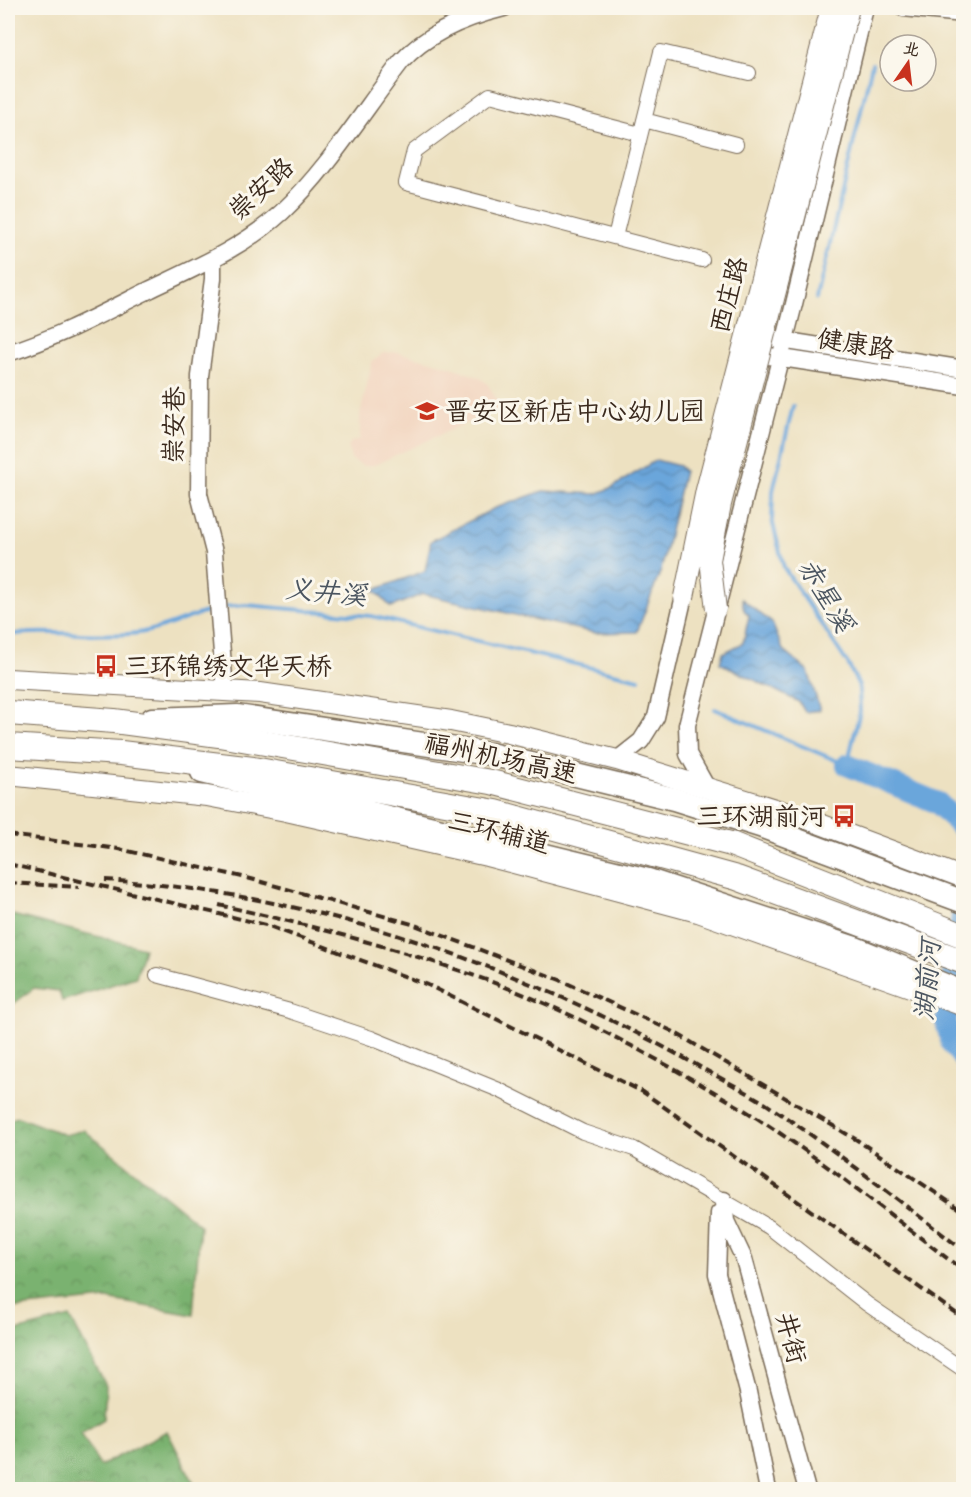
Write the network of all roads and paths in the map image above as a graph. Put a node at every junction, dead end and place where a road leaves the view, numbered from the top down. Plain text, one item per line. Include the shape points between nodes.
1 (504, 8) edge
2 (822, 8) edge
3 (831, 8) edge
4 (849, 8) edge
5 (865, 8) edge
6 (903, 8) edge
7 (963, 14) edge
8 (749, 73) dead end
9 (642, 127) junction
10 (736, 144) dead end
11 (615, 237) junction
12 (213, 259) junction
13 (702, 260) dead end
14 (745, 335) junction
15 (785, 341) junction
16 (741, 352) junction
17 (8, 353) edge
18 (780, 358) junction
19 (963, 369) edge
20 (963, 386) edge
21 (684, 597) junction
22 (716, 609) junction
23 (8, 679) edge
24 (225, 691) junction
25 (8, 713) edge
26 (114, 721) junction
27 (8, 746) edge
28 (121, 753) junction
29 (617, 760) junction
30 (8, 775) edge
31 (707, 788) junction
32 (963, 878) edge
33 (956, 898) edge
34 (963, 936) edge
35 (963, 962) edge
36 (157, 975) dead end
37 (933, 987) junction
38 (963, 993) edge
39 (963, 1006) edge
40 (721, 1199) junction
41 (963, 1370) edge
42 (768, 1490) edge
43 (807, 1490) edge

1 - 12 street, 崇安路 via 445,29 417,47 401,62 292,202
2 - 14 street
3 - 21 main road, 西庄路, bridge via 706,490
4 - 22 main road, bridge via 721,504 710,560
5 - 15 street
6 - 7 street
8 - 9 street via 661,52
9 - 10 street
9 - 11 street
9 - 11 street via 490,94 414,152 406,183
11 - 13 street
12 - 17 street, 崇安路 via 53,337
12 - 24 street, 崇安巷 via 200,376 199,494 213,544
14 - 15 street, 健康路
14 - 16 street
15 - 18 street
15 - 19 street, 健康路
16 - 18 street, 健康路
16 - 21 street
18 - 20 street, 健康路
18 - 22 street
21 - 29 street via 649,732
22 - 31 street via 686,734 688,754
23 - 24 main road
24 - 29 main road via 451,722
25 - 26 highway, 福州机场高速
26 - 33 highway via 237,716 490,754 674,799 760,826
26 - 34 highway, 福州机场高速 via 491,782 731,844
27 - 28 highway
28 - 35 highway via 253,769 496,812 737,878
28 - 37 highway via 648,880 855,948
29 - 31 main road
30 - 37 main road, 三环辅道 via 207,796 319,818 698,912
31 - 32 main road via 807,819
36 - 40 street via 315,1019 457,1071 570,1127 634,1149
37 - 38 highway
37 - 39 main road, 三环辅道
40 - 41 street via 791,1242 867,1304
40 - 42 street via 717,1274 748,1392
40 - 43 street, 井街 via 726,1221 744,1260

